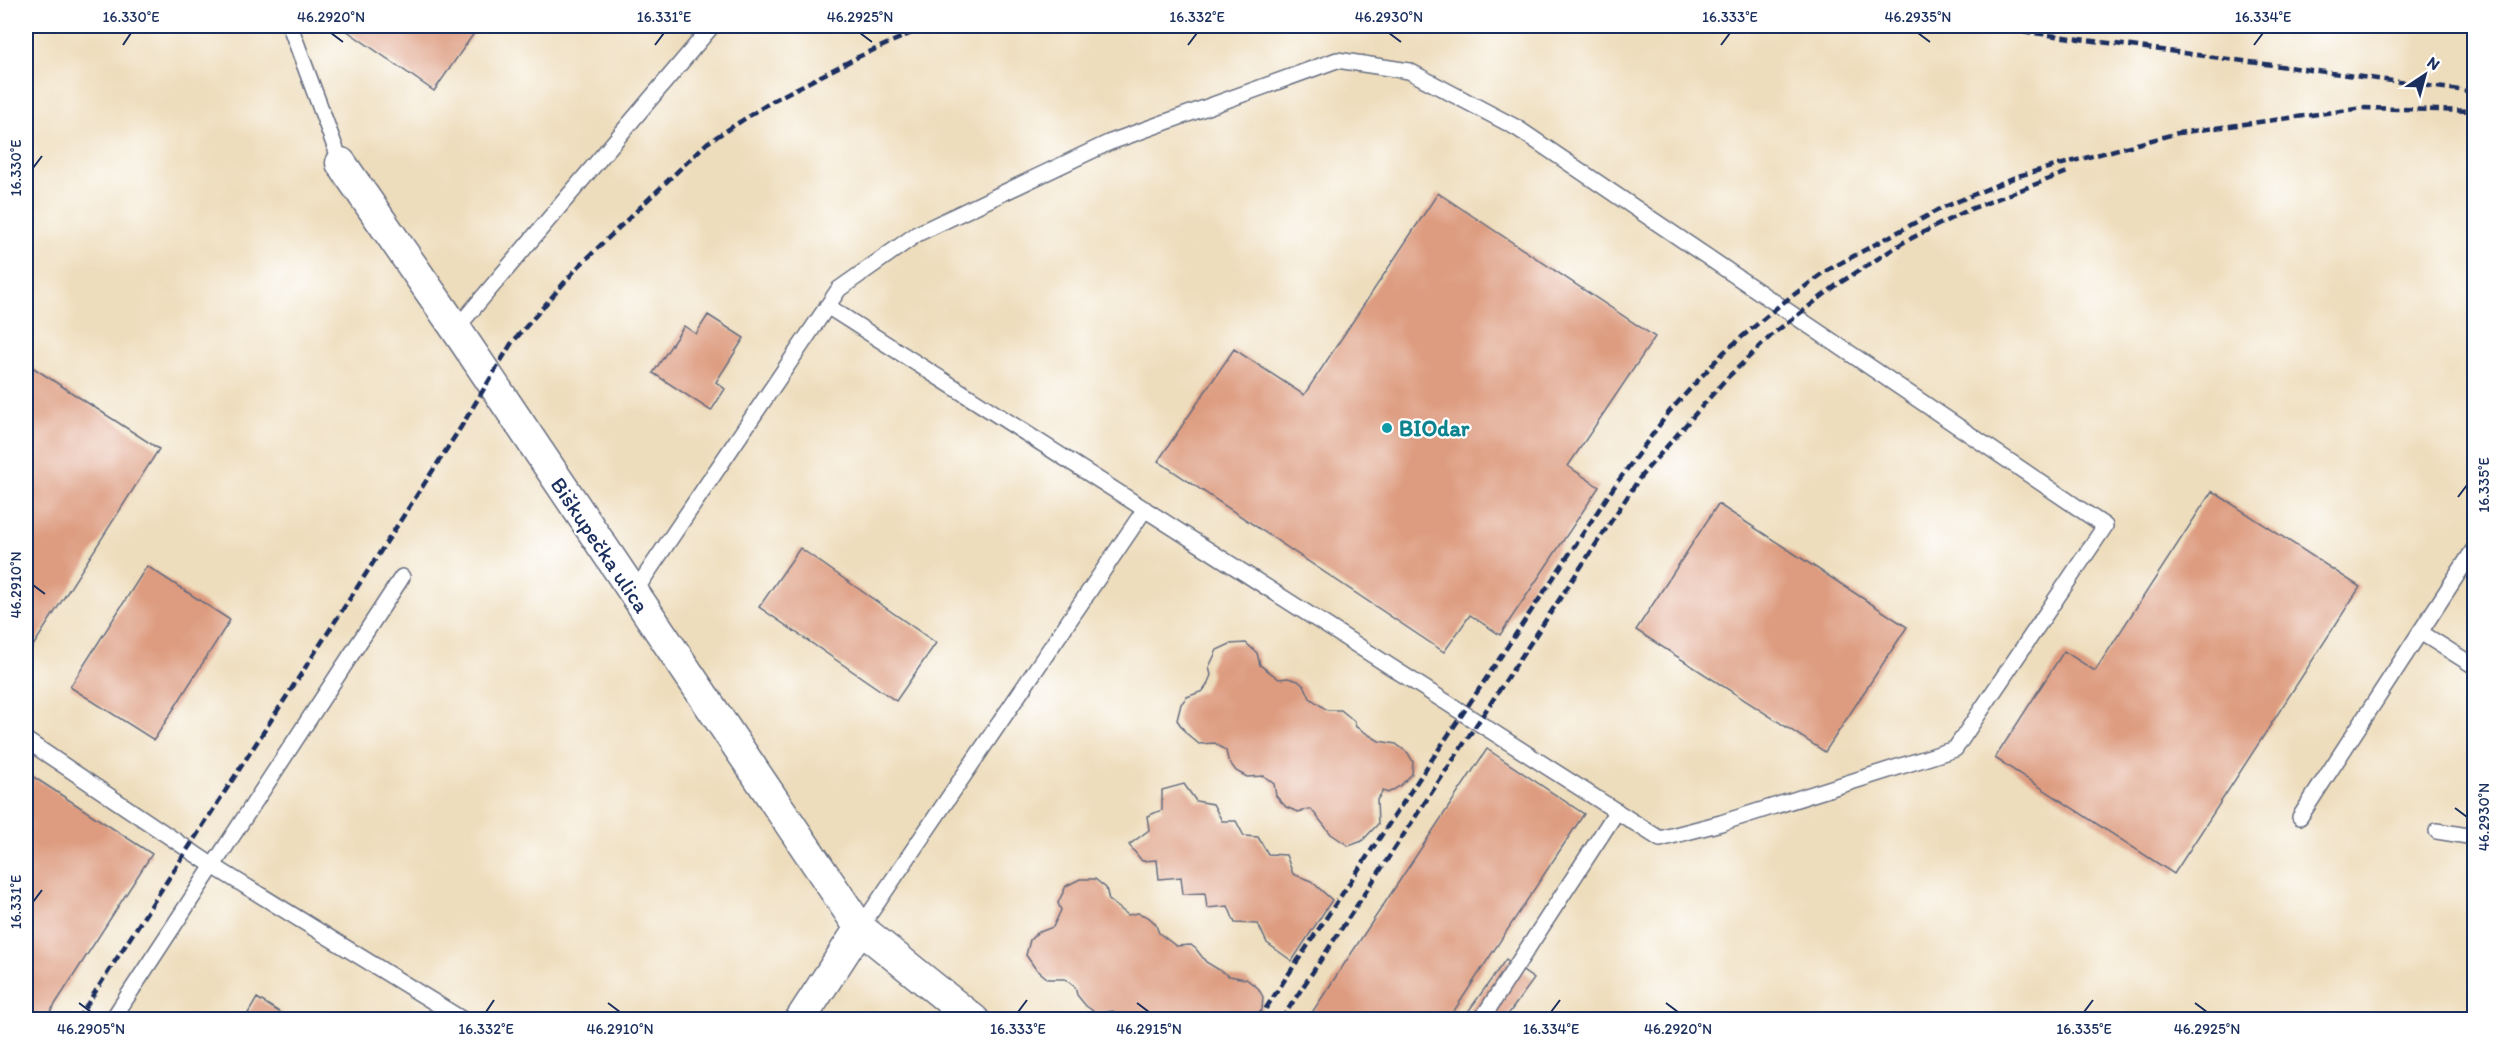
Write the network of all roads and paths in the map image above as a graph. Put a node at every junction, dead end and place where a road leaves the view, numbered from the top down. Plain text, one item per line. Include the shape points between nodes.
1 (290, 26) edge
2 (712, 26) edge
3 (341, 163) joint
4 (827, 306) junction
5 (456, 329) junction
6 (1145, 509) junction
7 (2475, 549) edge
8 (402, 577) dead end
9 (633, 594) junction
10 (2420, 632) junction
11 (2475, 666) edge
12 (26, 740) edge
13 (1617, 811) junction
14 (2300, 817) dead end
15 (2437, 831) dead end
16 (2475, 837) edge
17 (213, 866) junction
18 (860, 928) junction
19 (112, 1020) edge
20 (464, 1020) edge
21 (800, 1020) edge
22 (974, 1020) edge
23 (1481, 1020) edge

1 - 3 lane
2 - 5 lane
3 - 5 street, Biškupečka ulica
4 - 6 lane
4 - 9 lane
4 - 13 lane via 839,289 917,234 1108,142 1337,60 1409,71 1517,128 2105,526 1955,749 1660,839
5 - 9 street, Biškupečka ulica
6 - 13 lane
6 - 18 lane
7 - 10 lane
8 - 17 lane
9 - 18 street, Biškupečka ulica
10 - 11 lane
10 - 14 lane
12 - 17 lane
13 - 23 lane
15 - 16 lane
17 - 19 lane
17 - 20 lane
18 - 21 street
18 - 22 street, Biškupečka ulica

